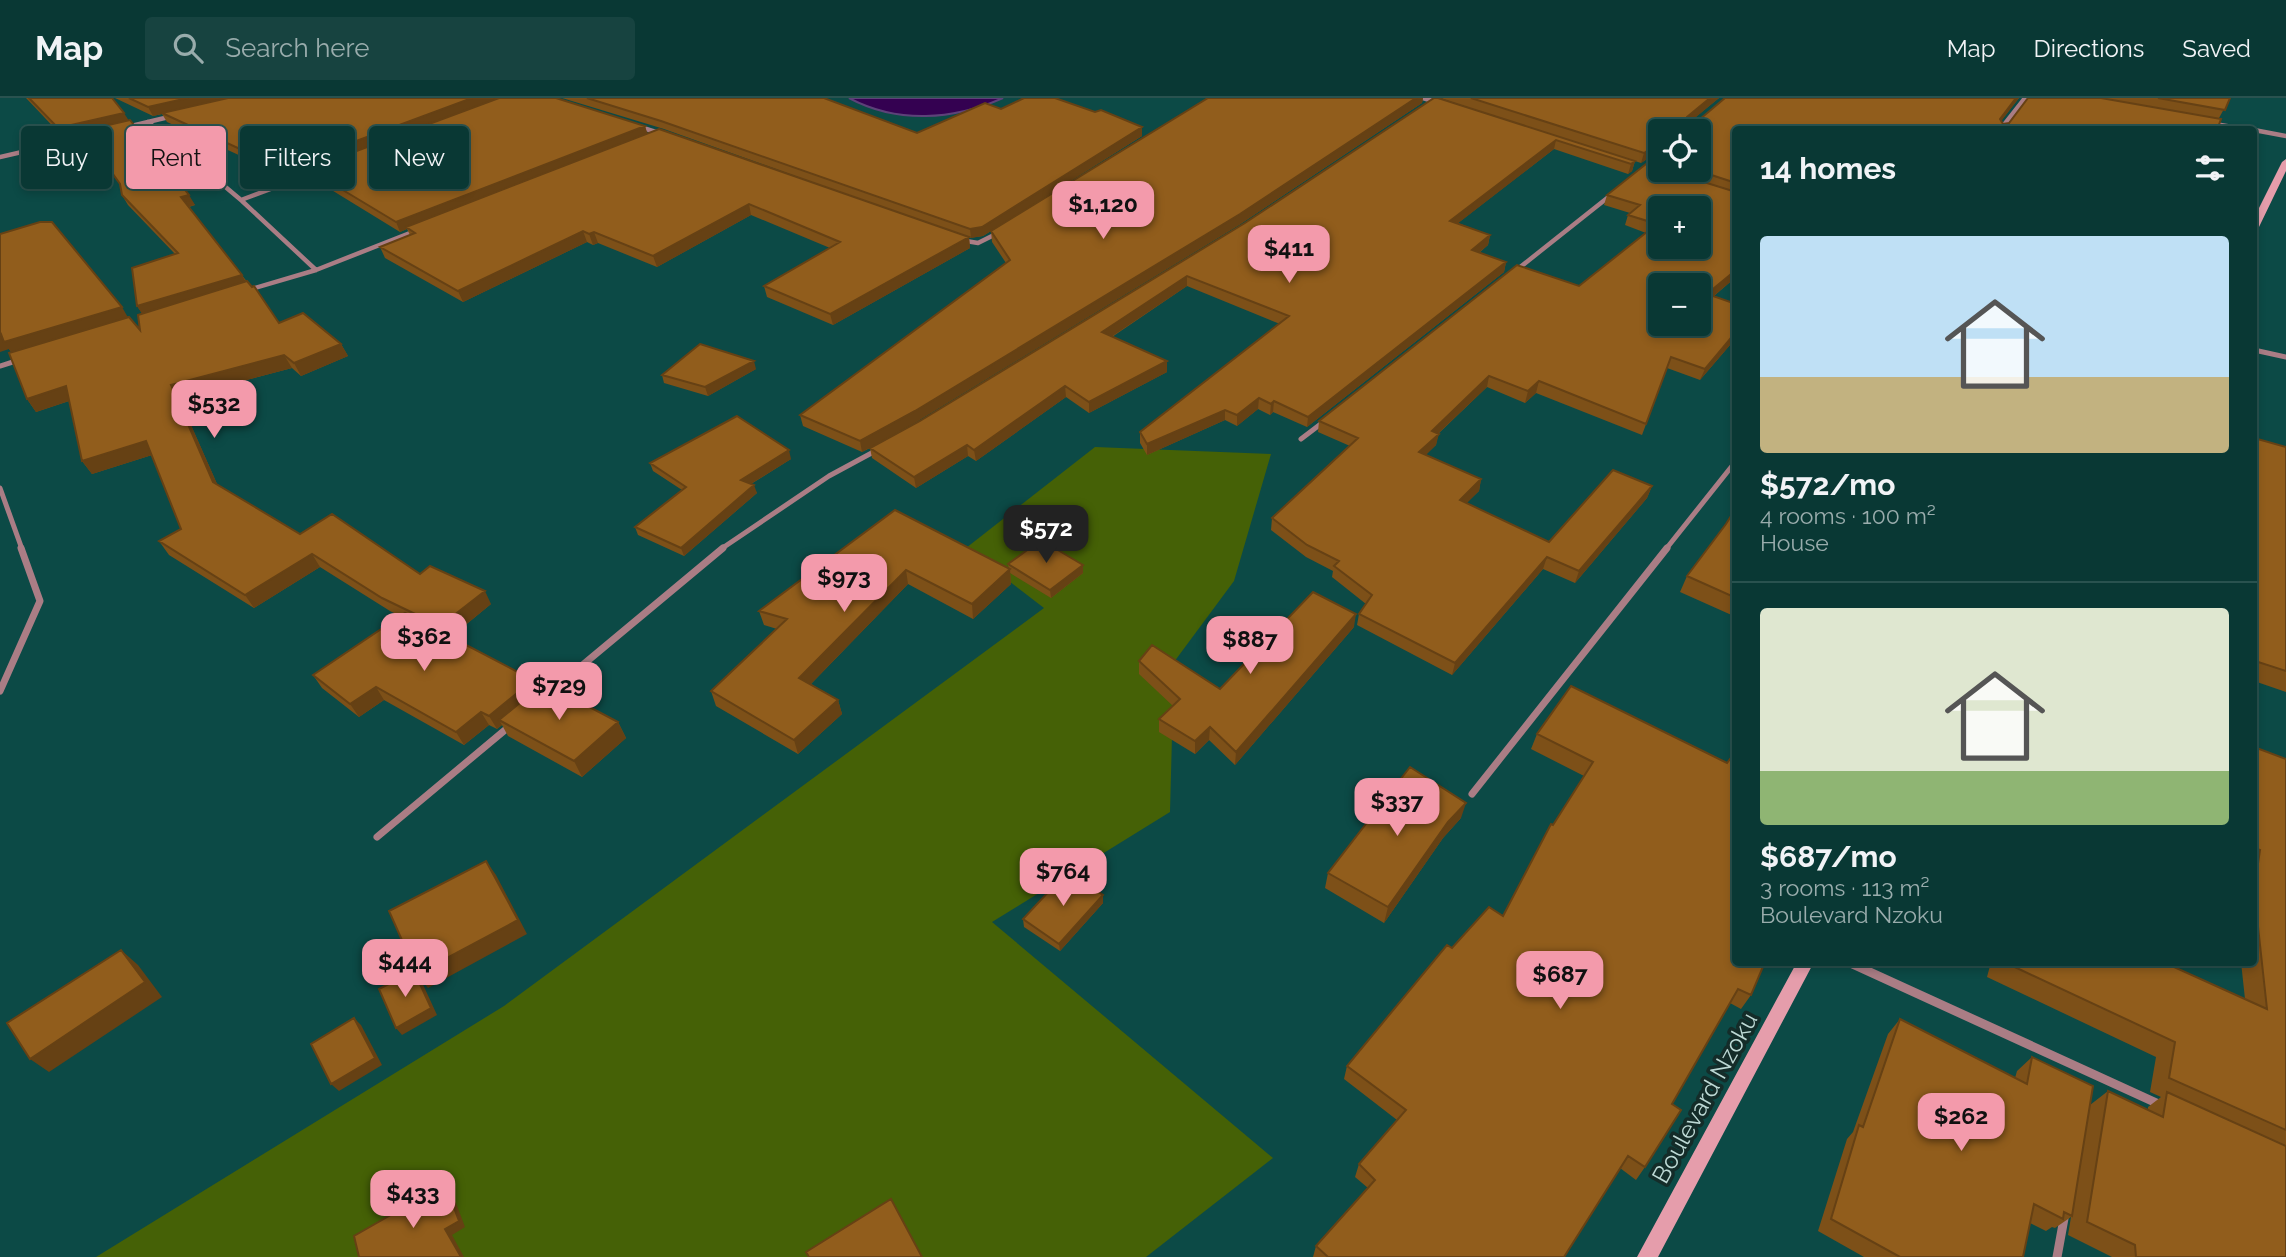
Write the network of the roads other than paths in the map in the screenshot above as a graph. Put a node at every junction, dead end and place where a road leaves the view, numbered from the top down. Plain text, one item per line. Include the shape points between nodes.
1 (1423, 98) edge
2 (2025, 98) edge
3 (1436, 100) edge
4 (1446, 106) edge
5 (1422, 109) edge
6 (185, 113) edge
7 (2198, 121) edge
8 (148, 122) junction
9 (624, 122) edge
10 (2003, 126) edge
11 (2228, 126) edge
12 (121, 128) edge
13 (2257, 131) edge
14 (662, 134) junction
15 (2286, 136) edge
16 (675, 138) edge
17 (650, 139) edge
18 (21, 152) edge
19 (0, 157) edge
20 (2286, 162) edge
21 (1631, 164) edge
22 (1648, 165) edge
23 (1644, 169) junction
24 (1648, 170) edge
25 (1633, 177) edge
26 (270, 189) edge
27 (1612, 194) edge
28 (241, 200) junction
29 (2257, 221) edge
30 (1008, 226) edge
31 (419, 229) edge
32 (957, 238) edge
33 (316, 270) junction
34 (1505, 279) edge
35 (237, 294) edge
36 (2257, 351) edge
37 (2286, 357) edge
38 (26, 358) edge
39 (0, 366) edge
40 (1334, 414) edge
41 (1301, 439) dead end
42 (885, 445) edge
43 (1732, 466) edge
44 (0, 488) edge
45 (0, 691) edge
46 (547, 694) edge
47 (515, 721) edge
48 (1472, 794) dead end
49 (377, 837) dead end
50 (1805, 966) edge
51 (1857, 966) edge
52 (2088, 1072) junction
53 (2086, 1085) edge
54 (2175, 1111) edge
55 (2066, 1204) edge
56 (1647, 1257) edge
57 (2057, 1257) edge

1 - 3 street
2 - 10 street
3 - 4 street
3 - 5 street
6 - 8 street
7 - 11 street
8 - 12 street
8 - 28 street
9 - 14 street
13 - 15 street
14 - 16 street
14 - 17 street
18 - 19 street
20 - 29 street
21 - 23 street
22 - 23 street
23 - 24 street
23 - 25 street
26 - 28 street
27 - 34 street
28 - 33 street
30 - 32 street via 978,243
31 - 33 street
33 - 35 street
36 - 37 street
38 - 39 street
40 - 41 street
42 - 46 street via 829,476 729,543
43 - 48 street
44 - 45 street via 40,601
47 - 49 street
50 - 56 street, Boulevard Nzoku
51 - 52 street
52 - 53 street
52 - 54 street
55 - 57 street

